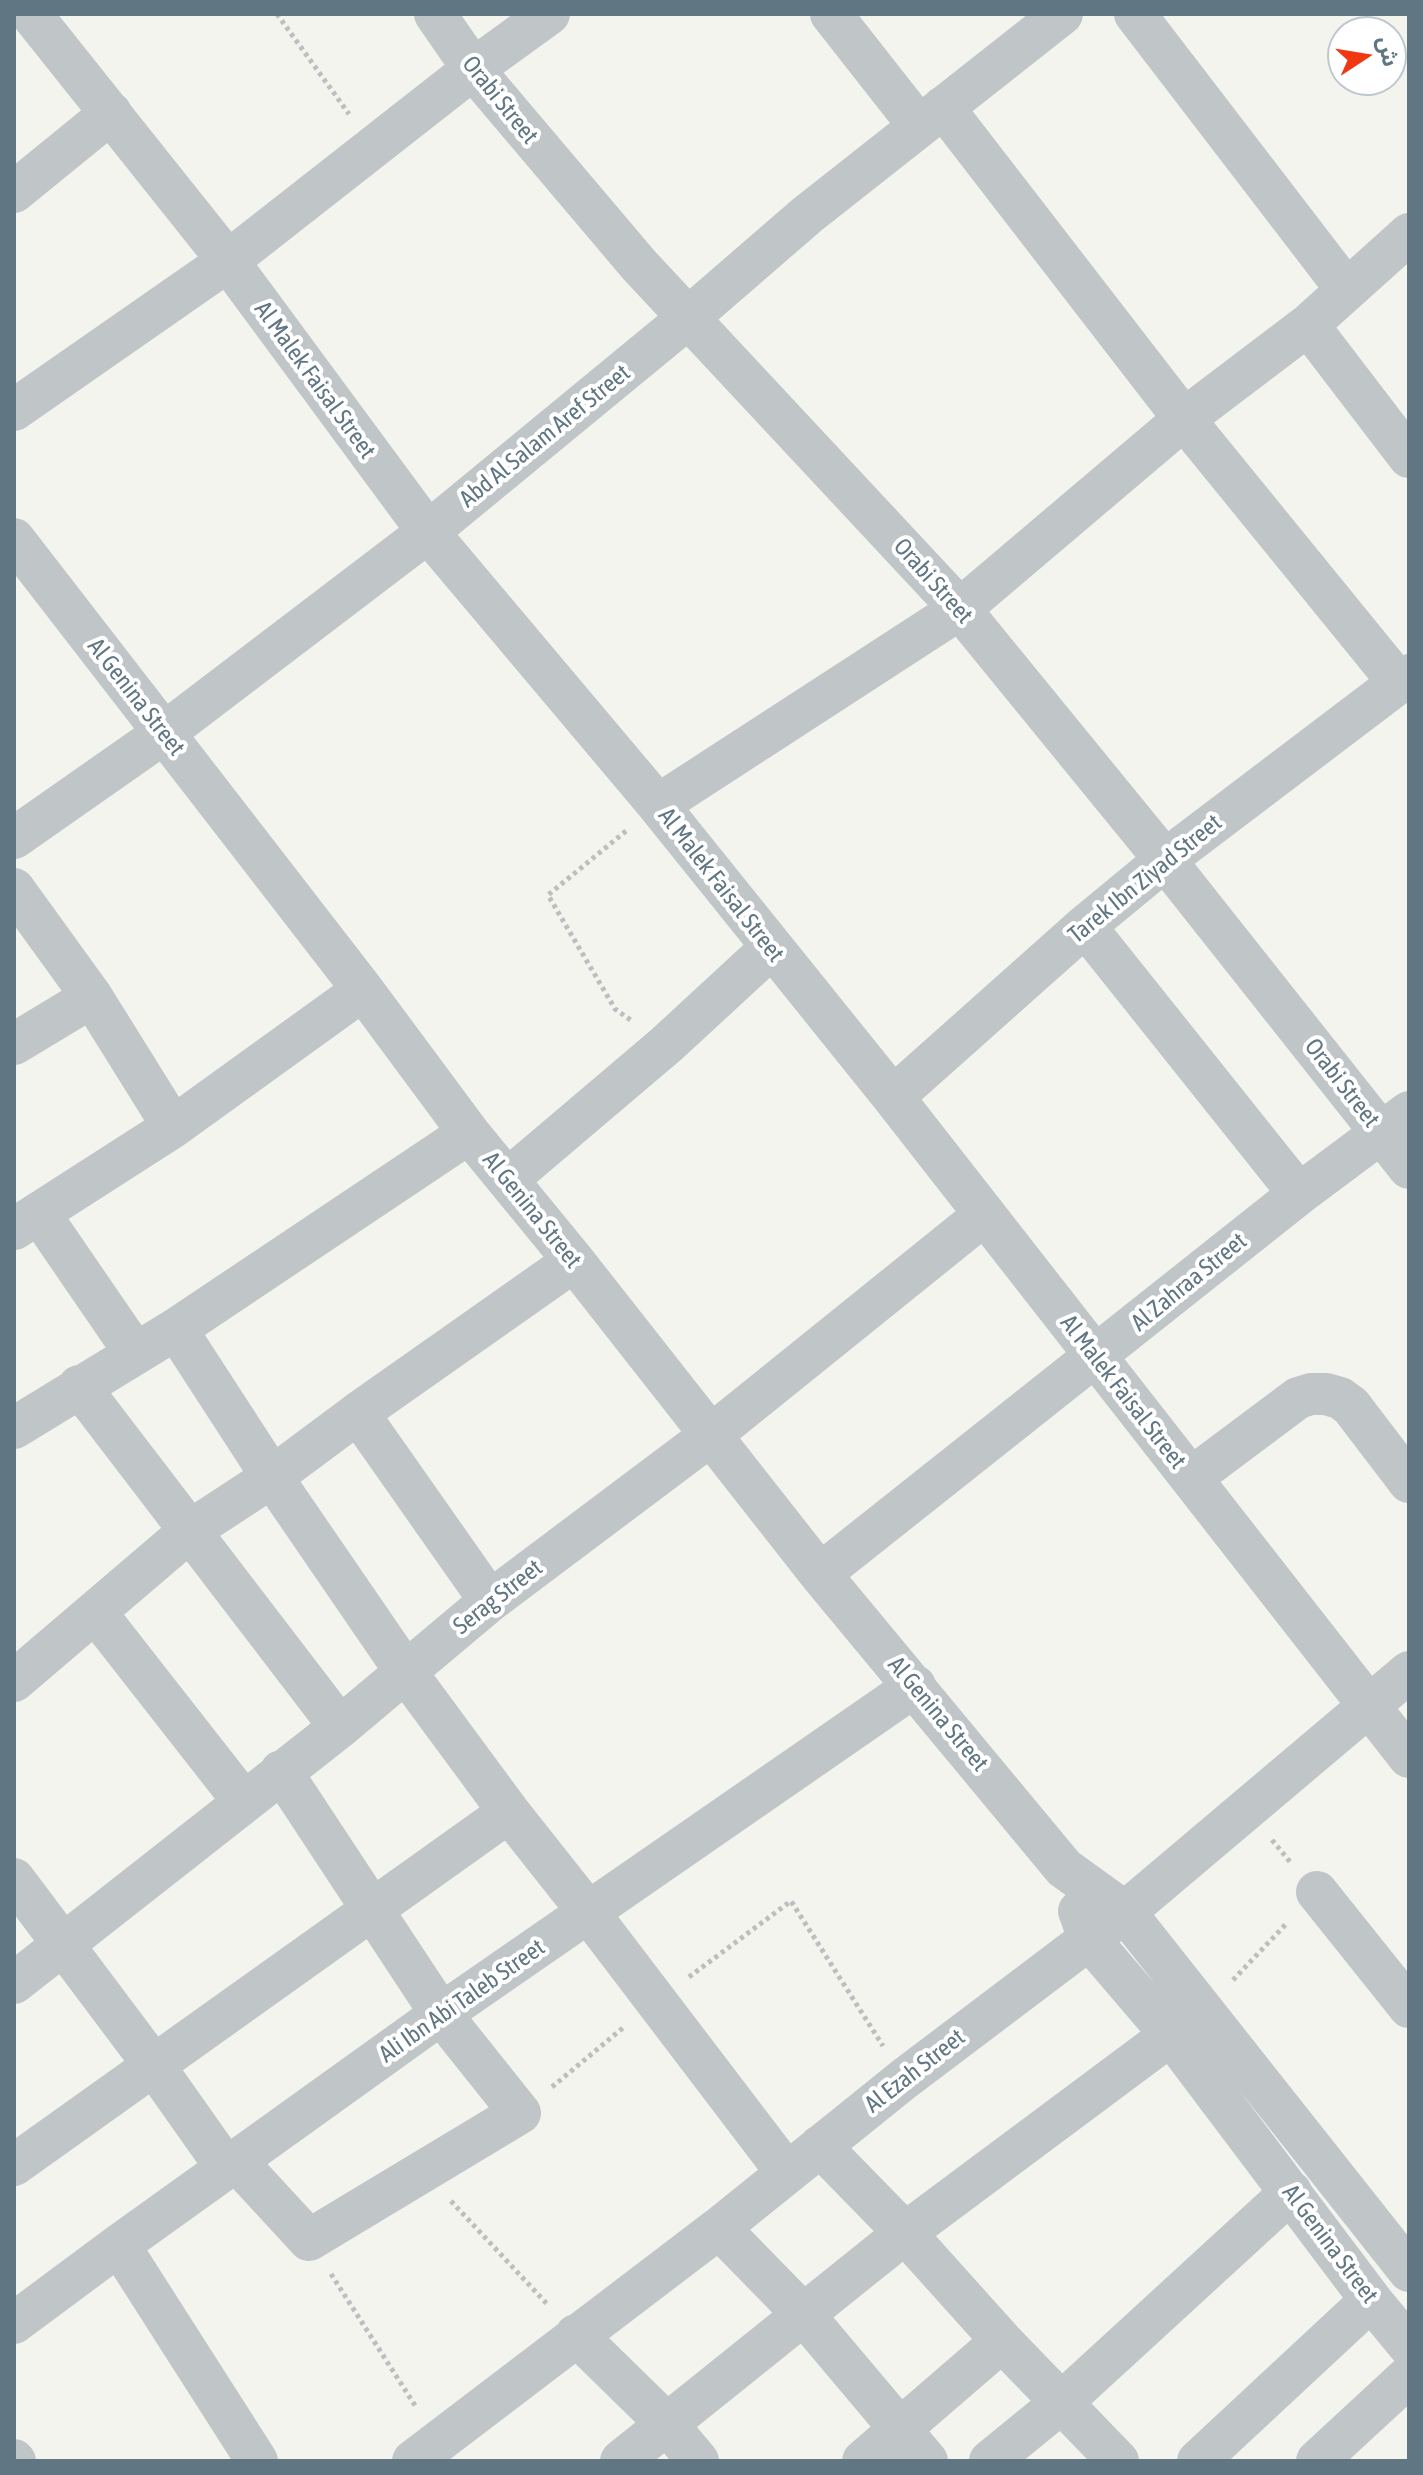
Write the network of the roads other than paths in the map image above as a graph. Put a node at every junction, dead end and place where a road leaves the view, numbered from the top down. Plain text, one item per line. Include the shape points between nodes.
1 (31, 14) edge
2 (435, 14) edge
3 (549, 14) edge
4 (831, 14) edge
5 (1062, 14) edge
6 (1135, 14) edge
7 (473, 69) junction
8 (111, 113) junction
9 (931, 117) junction
10 (14, 192) edge
11 (1409, 234) edge
12 (228, 261) junction
13 (1346, 289) junction
14 (688, 318) junction
15 (1308, 325) junction
16 (14, 410) edge
17 (1184, 419) junction
18 (1409, 457) edge
19 (428, 532) junction
20 (14, 539) edge
21 (960, 609) junction
22 (1404, 679) edge
23 (164, 733) junction
24 (658, 805) junction
25 (14, 838) edge
26 (1165, 860) junction
27 (14, 889) edge
28 (1085, 926) junction
29 (771, 948) junction
30 (363, 990) junction
31 (92, 997) junction
32 (14, 1044) edge
33 (893, 1097) junction
34 (1396, 1123) edge
35 (173, 1127) junction
36 (469, 1133) junction
37 (1409, 1168) edge
38 (508, 1179) junction
39 (1299, 1194) junction
40 (984, 1215) junction
41 (27, 1221) edge
42 (574, 1261) junction
43 (176, 1329) junction
44 (135, 1353) junction
45 (1095, 1357) junction
46 (79, 1386) junction
47 (358, 1413) junction
48 (18, 1415) edge
49 (711, 1435) junction
50 (272, 1477) junction
51 (1191, 1478) junction
52 (1409, 1482) edge
53 (191, 1530) junction
54 (820, 1574) junction
55 (490, 1601) junction
56 (96, 1613) junction
57 (405, 1671) junction
58 (1409, 1672) edge
59 (14, 1681) edge
60 (915, 1686) junction
61 (1368, 1704) junction
62 (340, 1727) junction
63 (1409, 1757) edge
64 (281, 1771) junction
65 (244, 1802) junction
66 (509, 1812) junction
67 (1064, 1868) junction
68 (14, 1879) edge
69 (1317, 1892) road end
70 (374, 1910) junction
71 (1125, 1912) junction
72 (589, 1913) junction
73 (1089, 1939) junction
74 (62, 1943) junction
75 (14, 1983) edge
76 (1409, 2007) edge
77 (441, 2014) junction
78 (1188, 2023) junction
79 (155, 2067) junction
80 (820, 2146) junction
81 (14, 2165) edge
82 (232, 2165) junction
83 (787, 2173) junction
84 (1291, 2192) junction
85 (719, 2228) junction
86 (905, 2233) junction
87 (119, 2245) junction
88 (1409, 2271) edge
89 (1371, 2300) junction
90 (804, 2315) junction
91 (14, 2323) edge
92 (576, 2335) junction
93 (1002, 2341) junction
94 (1409, 2346) edge
95 (1409, 2376) edge
96 (1061, 2403) junction
97 (667, 2424) junction
98 (901, 2428) junction
99 (435, 2455) edge
100 (257, 2461) edge
101 (621, 2461) edge
102 (698, 2461) edge
103 (863, 2461) edge
104 (927, 2461) edge
105 (990, 2461) edge
106 (1118, 2461) edge
107 (1198, 2461) edge
108 (1317, 2461) edge

1 - 8 street, Al Malek Faisal Street
2 - 7 street, Orabi Street
3 - 7 street
4 - 9 street
5 - 9 street, Abd Al Salam Aref Street
6 - 13 street
7 - 12 street
7 - 14 street, Orabi Street
8 - 10 street
8 - 12 street, Al Malek Faisal Street
9 - 14 street, Abd Al Salam Aref Street
9 - 17 street
11 - 13 street
12 - 16 street
12 - 19 street, Al Malek Faisal Street
13 - 15 street
14 - 19 street, Abd Al Salam Aref Street
14 - 21 street, Orabi Street
15 - 17 street
15 - 18 street
17 - 21 street
17 - 22 street
19 - 23 street, Abd Al Salam Aref Street
19 - 24 street, Al Malek Faisal Street
20 - 23 street, Al Genina Street
21 - 24 street
21 - 26 street, Orabi Street
22 - 26 street, Tarek Ibn Ziyad Street
23 - 25 street, Abd Al Salam Aref Street
23 - 30 street, Al Genina Street
24 - 29 street, Al Malek Faisal Street
26 - 28 street, Tarek Ibn Ziyad Street
26 - 34 street, Orabi Street
27 - 31 street
28 - 33 street, Tarek Ibn Ziyad Street
28 - 39 street
29 - 33 street, Al Malek Faisal Street
29 - 38 street
30 - 35 street
30 - 36 street, Al Genina Street
31 - 32 street
31 - 35 street
33 - 40 street, Al Malek Faisal Street
34 - 37 street, Orabi Street
34 - 39 street, Al Zahraa Street
35 - 41 street
36 - 38 street, Al Genina Street
36 - 43 street
38 - 42 street, Al Genina Street
39 - 45 street, Al Zahraa Street
40 - 45 street, Al Malek Faisal Street
40 - 49 street, Serag Street
41 - 44 street
42 - 47 street
42 - 49 street, Al Genina Street
43 - 44 street
43 - 50 street
44 - 46 street
45 - 51 street, Al Malek Faisal Street
45 - 54 street, Al Zahraa Street
46 - 48 street
46 - 53 street
47 - 50 street
47 - 55 street
49 - 54 street, Al Genina Street
49 - 55 street, Serag Street
50 - 53 street
50 - 57 street
51 - 52 street via 1298,1398 1326,1394 1351,1406
51 - 61 street, Al Malek Faisal Street
53 - 56 street
53 - 62 street
54 - 60 street, Al Genina Street
55 - 57 street, Serag Street
56 - 59 street
56 - 65 street
57 - 62 street, Serag Street
57 - 66 street
58 - 61 street, Al Ezah Street
60 - 67 street, Al Genina Street
60 - 72 street, Ali Ibn Abi Taleb Street
61 - 63 street, Al Malek Faisal Street
61 - 71 street, Al Ezah Street
62 - 64 street, Serag Street
64 - 65 street, Serag Street
64 - 70 street
65 - 74 street, Serag Street
66 - 70 street
66 - 72 street
67 - 71 street, Al Genina Street
67 - 73 street, Al Genina Street
68 - 74 street
69 - 76 street
70 - 77 street
70 - 79 street
71 - 73 street, Al Ezah Street
71 - 78 street, Al Genina Street
72 - 77 street, Ali Ibn Abi Taleb Street
72 - 83 street
73 - 78 street, Al Genina Street
73 - 80 street, Al Ezah Street
74 - 75 street, Serag Street
74 - 79 street
77 - 82 street, Ali Ibn Abi Taleb Street
77 - 82 street via 520,2113 309,2240
78 - 84 street, Al Genina Street
78 - 86 street
78 - 88 street, Al Genina Street
79 - 81 street
79 - 82 street
80 - 83 street, Al Ezah Street
80 - 86 street
82 - 87 street, Ali Ibn Abi Taleb Street
83 - 85 street, Al Ezah Street
84 - 89 street, Al Genina Street
84 - 96 street
85 - 90 street
85 - 92 street, Al Ezah Street
86 - 90 street
86 - 93 street
87 - 91 street, Ali Ibn Abi Taleb Street
87 - 100 street
89 - 94 street, Al Genina Street
89 - 107 street
90 - 97 street
90 - 98 street
92 - 97 street
92 - 99 street, Al Ezah Street
93 - 96 street
93 - 98 street
95 - 108 street
96 - 105 street
96 - 106 street
97 - 101 street
97 - 102 street
98 - 103 street
98 - 104 street

